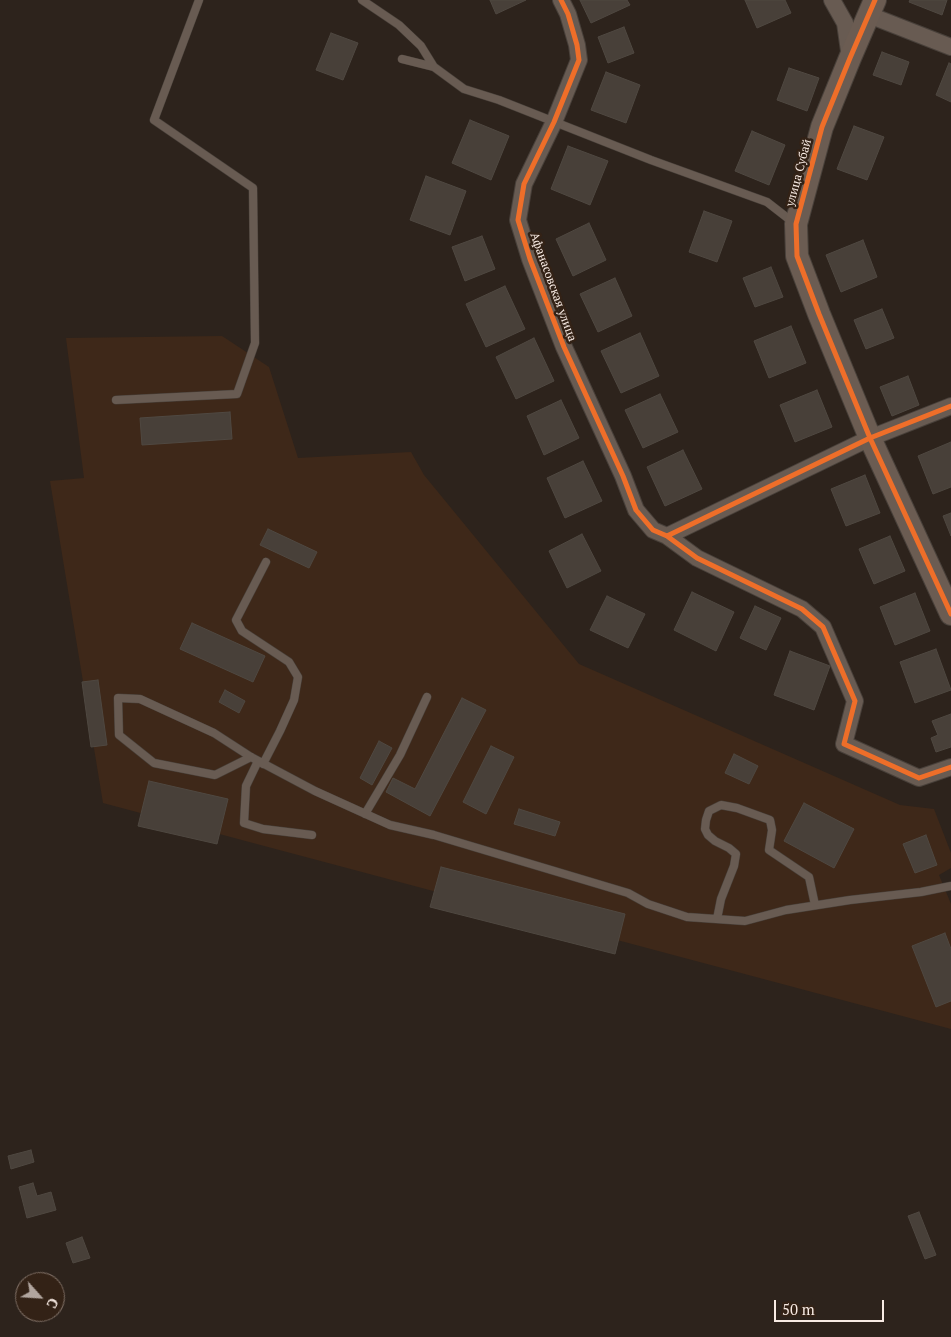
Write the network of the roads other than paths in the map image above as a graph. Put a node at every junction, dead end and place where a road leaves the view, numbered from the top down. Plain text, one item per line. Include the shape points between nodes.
1 (199, 0) edge
2 (362, 0) edge
3 (561, 0) edge
4 (832, 0) edge
5 (872, 8) edge
6 (951, 47) edge
7 (850, 58) junction
8 (402, 59) dead end
9 (434, 67) junction
10 (554, 122) junction
11 (796, 224) junction
12 (116, 400) dead end
13 (951, 406) edge
14 (870, 438) junction
15 (667, 536) junction
16 (266, 562) dead end
17 (951, 614) edge
18 (428, 697) dead end
19 (257, 761) junction
20 (951, 767) edge
21 (365, 814) junction
22 (312, 835) dead end
23 (951, 886) edge
24 (815, 905) junction
25 (716, 919) junction

1 - 12 lane via 154,120 253,188 255,343 237,394
2 - 9 lane via 399,25 421,46
3 - 10 street, Афанасовская улица via 577,45 578,60
4 - 7 street via 845,23
5 - 6 street, улица Субай
5 - 7 street, улица Субай
7 - 11 street, улица Субай via 822,127
8 - 9 lane
9 - 10 lane via 464,89
10 - 11 lane via 767,202
10 - 15 street, Афанасовская улица via 524,184 518,220 564,347 636,510 653,530
11 - 14 street, улица Субай via 798,256
13 - 14 street
14 - 15 street
14 - 17 street, улица Субай
15 - 20 street, Афанасовская улица via 698,558 802,609 823,627 855,700 844,744 919,778
16 - 19 lane via 236,620 242,631 289,662 298,677 294,700 280,732
18 - 21 lane via 400,755
19 - 19 lane via 214,733 140,699 118,698 119,735 154,763 216,775
19 - 21 lane
19 - 22 lane via 246,786 244,824
21 - 25 lane via 390,825 628,893 648,904 687,917
23 - 24 lane
24 - 25 lane via 745,921
24 - 25 lane via 809,877 769,850 770,820 721,805 710,812 705,828 714,841 736,854

